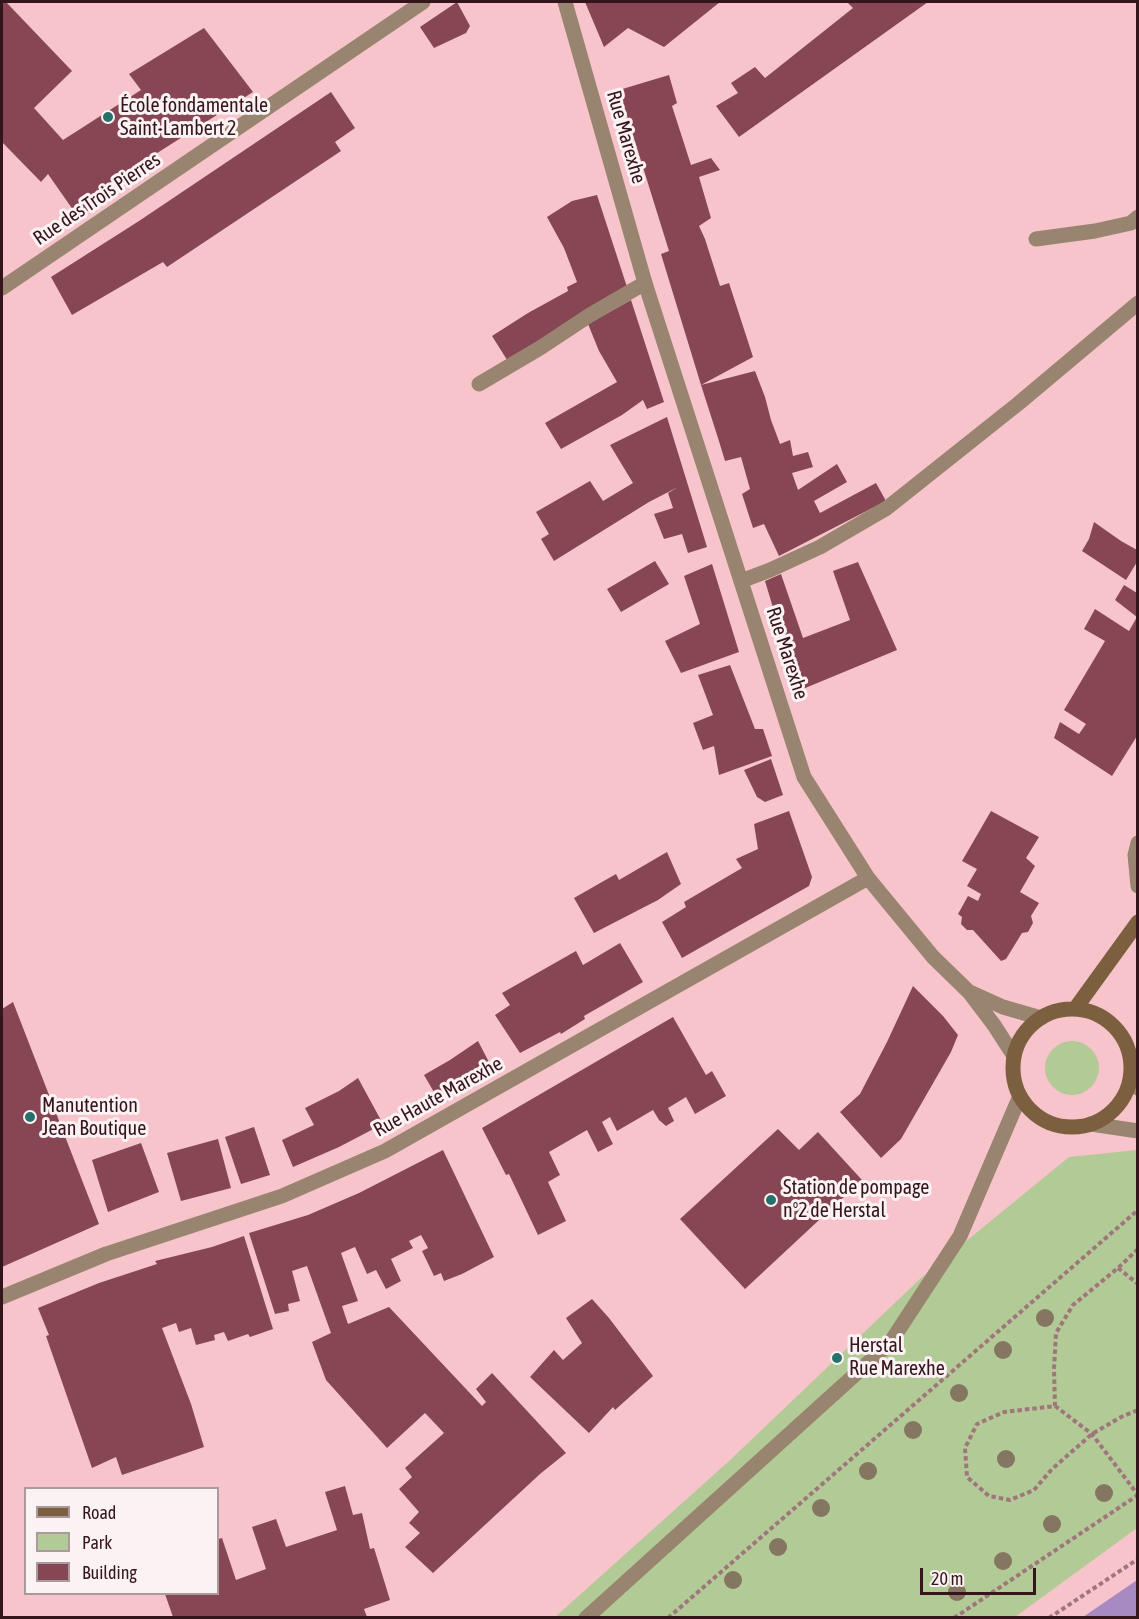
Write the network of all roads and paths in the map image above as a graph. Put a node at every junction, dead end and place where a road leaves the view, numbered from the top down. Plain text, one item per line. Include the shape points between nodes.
1 (423, 2) edge
2 (566, 2) edge
3 (1137, 217) edge
4 (1036, 239) dead end
5 (645, 284) junction
6 (2, 288) edge
7 (1137, 303) edge
8 (479, 384) dead end
9 (741, 580) junction
10 (1137, 843) edge
11 (868, 878) junction
12 (1137, 886) edge
13 (1137, 922) edge
14 (969, 992) junction
15 (1075, 1009) junction
16 (1041, 1018) junction
17 (1014, 1056) junction
18 (1134, 1084) edge
19 (1020, 1096) junction
20 (1091, 1124) junction
21 (1137, 1131) edge
22 (1137, 1210) edge
23 (1137, 1249) edge
24 (1119, 1268) junction
25 (1137, 1284) edge
26 (2, 1297) edge
27 (1055, 1406) junction
28 (1137, 1410) edge
29 (1092, 1434) junction
30 (1137, 1495) edge
31 (1137, 1559) edge
32 (586, 1617) edge
33 (668, 1617) edge
34 (954, 1617) edge
35 (1049, 1617) edge

1 - 6 street, Rue des Trois Pierres
2 - 5 street, Rue Marexhe
3 - 4 street via 1131,223 1095,231
5 - 8 street
5 - 9 street, Rue Marexhe
7 - 9 street via 887,508 820,547
9 - 11 street, Rue Marexhe via 804,777
10 - 12 street
11 - 14 street, Rue Marexhe via 933,957
11 - 26 street, Rue Haute Marexhe via 385,1151 282,1196 106,1254
13 - 15 main road
14 - 16 street, Rue Marexhe
14 - 17 street, Rue Marexhe
15 - 16 main road via 1054,1011
15 - 18 main road via 1113,1024 1130,1057
16 - 17 main road via 1025,1031
17 - 19 main road via 1014,1082
18 - 20 main road via 1104,1118
19 - 20 main road via 1032,1112 1047,1122 1068,1127
19 - 32 street via 960,1236 890,1343
20 - 21 street
22 - 33 path
23 - 24 path
24 - 25 path
24 - 27 path via 1073,1305 1056,1333
27 - 29 path
27 - 29 path via 1004,1412 977,1424 964,1448 967,1478 989,1496 1010,1500 1034,1490
28 - 29 path
29 - 30 path
30 - 34 path
31 - 35 path

